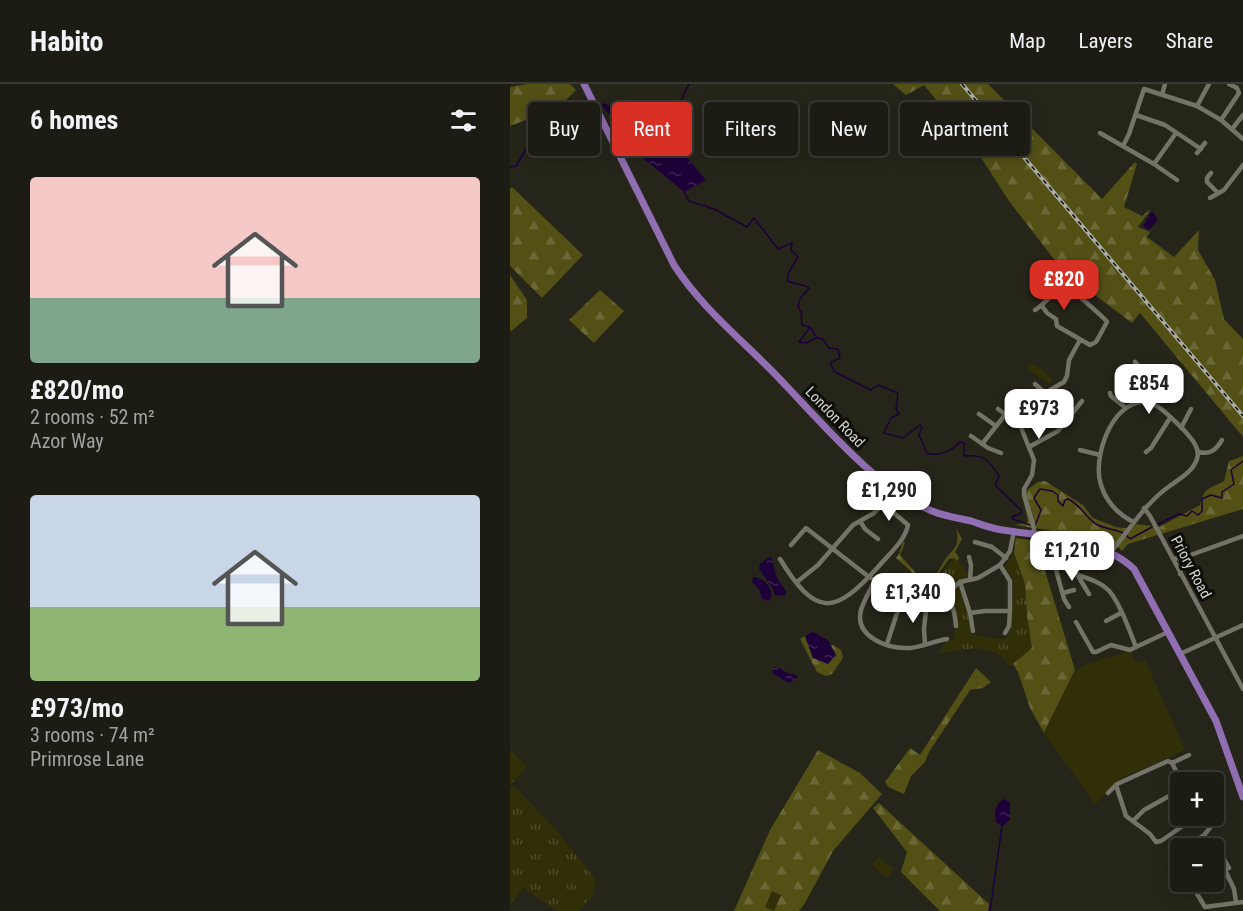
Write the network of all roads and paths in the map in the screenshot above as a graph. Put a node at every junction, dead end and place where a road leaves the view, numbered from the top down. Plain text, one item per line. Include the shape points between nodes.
1 (584, 84) edge
2 (1165, 84) edge
3 (1209, 84) edge
4 (1229, 84) edge
5 (1162, 95) junction
6 (1197, 106) junction
7 (1136, 115) junction
8 (1243, 115) edge
9 (1221, 120) junction
10 (1232, 129) junction
11 (1101, 133) dead end
12 (1176, 133) junction
13 (1243, 139) edge
14 (1205, 143) dead end
15 (1123, 146) junction
16 (1154, 164) junction
17 (1243, 165) edge
18 (1211, 173) dead end
19 (1177, 180) dead end
20 (1218, 193) junction
21 (1210, 198) dead end
22 (1044, 304) junction
23 (1035, 310) dead end
24 (1083, 341) junction
25 (1135, 362) dead end
26 (1035, 384) dead end
27 (1045, 393) junction
28 (1110, 393) dead end
29 (1082, 401) dead end
30 (1154, 405) junction
31 (1126, 408) junction
32 (998, 409) dead end
33 (1191, 409) dead end
34 (979, 414) dead end
35 (1005, 415) junction
36 (1170, 418) junction
37 (1020, 425) junction
38 (996, 426) junction
39 (1181, 428) junction
40 (971, 436) dead end
41 (1222, 440) dead end
42 (982, 444) junction
43 (1029, 447) junction
44 (1080, 450) dead end
45 (1146, 452) dead end
46 (1198, 452) junction
47 (1001, 453) dead end
48 (1100, 455) junction
49 (1144, 508) junction
50 (860, 521) junction
51 (1133, 522) junction
52 (1033, 528) junction
53 (1014, 531) junction
54 (1243, 536) edge
55 (878, 539) dead end
56 (1060, 539) junction
57 (975, 542) dead end
58 (791, 545) dead end
59 (832, 547) junction
60 (1111, 552) junction
61 (969, 557) dead end
62 (1185, 557) junction
63 (1006, 558) junction
64 (1173, 559) junction
65 (780, 560) dead end
66 (1065, 563) dead end
67 (1000, 565) junction
68 (1055, 566) junction
69 (1180, 574) junction
70 (869, 577) junction
71 (875, 580) junction
72 (970, 580) junction
73 (797, 582) junction
74 (960, 582) junction
75 (1074, 590) dead end
76 (1064, 593) junction
77 (945, 594) junction
78 (1089, 594) dead end
79 (908, 595) junction
80 (927, 601) junction
81 (1069, 607) dead end
82 (1010, 611) junction
83 (1121, 613) junction
84 (970, 614) junction
85 (1106, 621) dead end
86 (1076, 622) dead end
87 (1243, 625) edge
88 (956, 626) dead end
89 (973, 631) dead end
90 (1168, 632) junction
91 (1005, 633) dead end
92 (1215, 638) junction
93 (947, 639) dead end
94 (887, 644) junction
95 (925, 645) junction
96 (1136, 647) junction
97 (1180, 654) junction
98 (1243, 690) edge
99 (1189, 755) dead end
100 (1172, 763) junction
101 (1176, 772) edge
102 (1116, 785) junction
103 (1108, 793) dead end
104 (1170, 796) edge
105 (1243, 797) edge
106 (1133, 821) junction
107 (1182, 826) edge
108 (1212, 826) edge
109 (1204, 835) junction
110 (1200, 838) edge
111 (1206, 838) edge
112 (1224, 870) edge
113 (1196, 892) edge
114 (1236, 902) junction
115 (1243, 902) edge
116 (1217, 908) edge

1 - 53 main road, London Road via 670,258 684,281 718,318 867,469 903,496 932,511
2 - 5 street
3 - 6 street
4 - 9 street via 1238,88 1239,93
5 - 6 street
5 - 7 street via 1144,89
6 - 9 street
7 - 12 street
7 - 15 street
8 - 10 street
9 - 10 street
10 - 13 street
11 - 15 street
12 - 14 street via 1199,151
12 - 16 street
15 - 16 street
16 - 19 street
17 - 20 street
18 - 20 street via 1207,182
20 - 21 street
22 - 23 street
22 - 24 street via 1047,313 1056,319 1055,328
22 - 24 street via 1067,286 1104,318 1107,322 1096,342 1090,345
24 - 27 street via 1069,360 1064,382
25 - 30 street via 1153,381
26 - 27 street
27 - 37 street
28 - 31 street
29 - 43 street via 1058,431
30 - 31 street via 1145,402
30 - 36 street
31 - 48 street via 1105,437
32 - 35 street
33 - 39 street
34 - 38 street
35 - 37 street
35 - 38 street
36 - 39 street
36 - 45 street
37 - 43 street
38 - 42 street
39 - 46 street
40 - 42 street
41 - 46 street via 1213,451
42 - 47 street
43 - 52 street via 1034,470 1024,495
44 - 48 street
46 - 49 street via 1192,468
48 - 51 street via 1098,469 1105,495
49 - 51 street
49 - 64 street, Priory Road
50 - 55 street
50 - 59 street
50 - 70 street via 881,506 888,507 908,525 898,544
51 - 60 street
52 - 53 main road, London Road
52 - 56 main road, London Road
53 - 63 street
54 - 62 street
56 - 60 main road, London Road
56 - 68 street
57 - 63 street via 992,547
58 - 59 street via 806,528
59 - 70 street
59 - 73 street
60 - 90 main road, London Road via 1134,569
61 - 72 street
62 - 64 street
62 - 69 street
63 - 67 street
64 - 69 street, Priory Road
65 - 73 street
66 - 68 street via 1064,568
67 - 72 street
67 - 82 street via 1010,581
68 - 76 street
69 - 92 street, Priory Road
70 - 71 street
70 - 73 street via 848,597 832,604 816,601
71 - 79 street
71 - 94 street via 861,611 862,627 868,635
72 - 74 street
74 - 77 street
74 - 84 street
75 - 76 street
76 - 81 street
77 - 80 street
77 - 88 street via 951,601
78 - 83 street via 1074,574 1108,589
79 - 80 street
79 - 94 street via 897,613
80 - 95 street
82 - 84 street
82 - 91 street
83 - 85 street
83 - 96 street
84 - 89 street
86 - 96 street via 1093,652 1111,645 1130,650
87 - 92 street
90 - 96 street
90 - 97 main road, London Road
92 - 97 street
92 - 98 street, Priory Road
93 - 95 street
94 - 95 street via 908,648
97 - 105 main road, London Road via 1216,721
99 - 100 street
100 - 101 street
100 - 102 street
102 - 103 street
102 - 106 street via 1124,812
104 - 106 street
106 - 107 street via 1158,842
108 - 109 street
109 - 110 street
109 - 111 street
112 - 114 street
113 - 116 street via 1205,907
114 - 115 street
114 - 116 street

